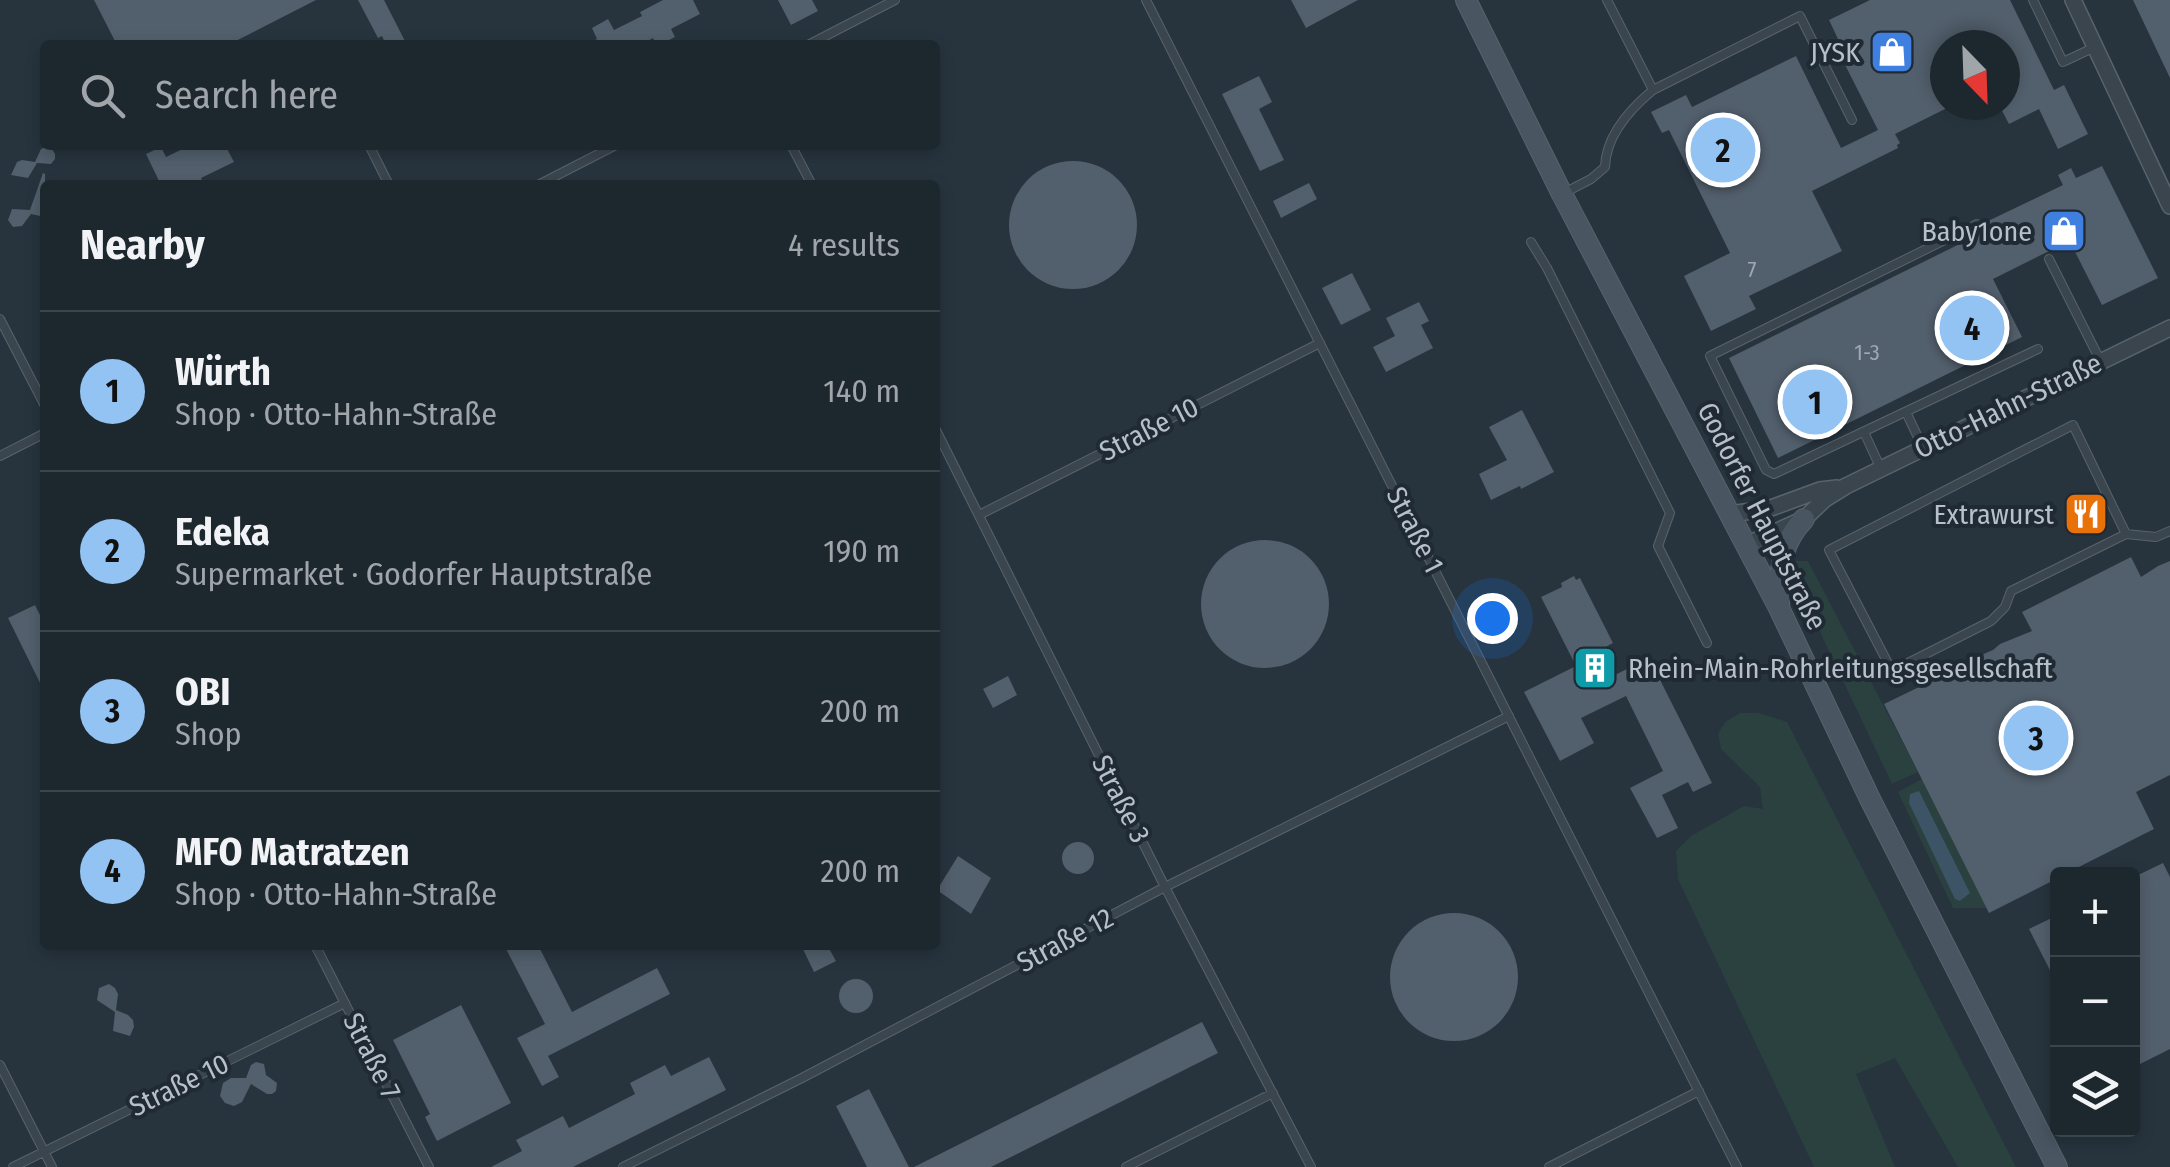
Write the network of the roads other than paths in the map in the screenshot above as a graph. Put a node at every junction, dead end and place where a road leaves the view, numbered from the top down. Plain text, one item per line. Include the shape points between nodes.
1 (895, 0) edge
2 (1146, 0) edge
3 (1466, 0) edge
4 (1607, 0) edge
5 (2033, 0) edge
6 (2073, 0) edge
7 (818, 40) edge
8 (2095, 47) junction
9 (1653, 90) junction
10 (1852, 120) dead end
11 (372, 150) edge
12 (606, 150) edge
13 (794, 150) edge
14 (386, 180) edge
15 (548, 180) edge
16 (810, 180) edge
17 (1562, 194) junction
18 (2170, 206) edge
19 (1977, 224) dead end
20 (1530, 242) dead end
21 (2049, 259) dead end
22 (0, 319) edge
23 (2170, 328) edge
24 (1320, 343) junction
25 (2038, 348) dead end
26 (2100, 360) junction
27 (40, 396) edge
28 (1906, 412) junction
29 (1864, 432) junction
30 (40, 436) edge
31 (940, 438) edge
32 (1924, 448) junction
33 (0, 456) edge
34 (1882, 469) junction
35 (1846, 486) junction
36 (1731, 514) junction
37 (979, 515) junction
38 (1804, 519) junction
39 (2170, 531) edge
40 (2126, 534) junction
41 (1746, 545) junction
42 (1779, 608) junction
43 (1707, 643) dead end
44 (1509, 716) junction
45 (1166, 887) junction
46 (318, 950) edge
47 (345, 1003) junction
48 (0, 1064) edge
49 (1699, 1091) junction
50 (1273, 1093) junction
51 (44, 1151) junction
52 (14, 1167) edge
53 (52, 1167) edge
54 (429, 1167) edge
55 (623, 1167) edge
56 (1126, 1167) edge
57 (1312, 1167) edge
58 (1548, 1167) edge
59 (1738, 1167) edge
60 (2057, 1167) edge

1 - 7 lane
2 - 24 lane, Straße 1
3 - 17 main road, Godorfer Hauptstraße
4 - 9 lane
5 - 8 lane via 2063,62
6 - 8 street
8 - 18 street
9 - 10 lane via 1800,16
9 - 17 lane via 1617,130 1604,167
11 - 14 lane
12 - 15 lane
13 - 16 lane
17 - 36 main road, Godorfer Hauptstraße
19 - 29 lane via 1710,356 1766,470 1774,474
20 - 43 lane via 1670,513 1658,546
21 - 26 lane
22 - 27 lane
23 - 26 street, Otto-Hahn-Straße
24 - 37 lane, Straße 10
24 - 44 lane, Straße 1
25 - 28 lane
26 - 32 street, Otto-Hahn-Straße
28 - 29 lane
28 - 32 lane
29 - 34 lane
30 - 33 lane
31 - 37 lane, Straße 3
32 - 34 street, Otto-Hahn-Straße
34 - 35 street, Otto-Hahn-Straße
35 - 36 street, Otto-Hahn-Straße
35 - 38 street, Otto-Hahn-Straße
36 - 41 main road, Godorfer Hauptstraße
37 - 45 lane, Straße 3
38 - 41 street, Otto-Hahn-Straße
38 - 42 main road via 1782,553
39 - 40 lane via 2156,537
40 - 40 lane via 2011,592 1990,622 1892,671 1829,550 2073,426
41 - 42 main road, Godorfer Hauptstraße
42 - 60 main road, Godorfer Hauptstraße
44 - 45 lane, Straße 12
44 - 49 lane, Straße 1
45 - 50 lane, Straße 3
45 - 55 lane, Straße 12
46 - 47 lane, Straße 7
47 - 51 lane, Straße 10
47 - 54 lane, Straße 7
48 - 51 lane
49 - 58 lane
49 - 59 lane, Straße 1
50 - 56 lane
50 - 57 lane, Straße 3
51 - 52 lane, Straße 10
51 - 53 lane

